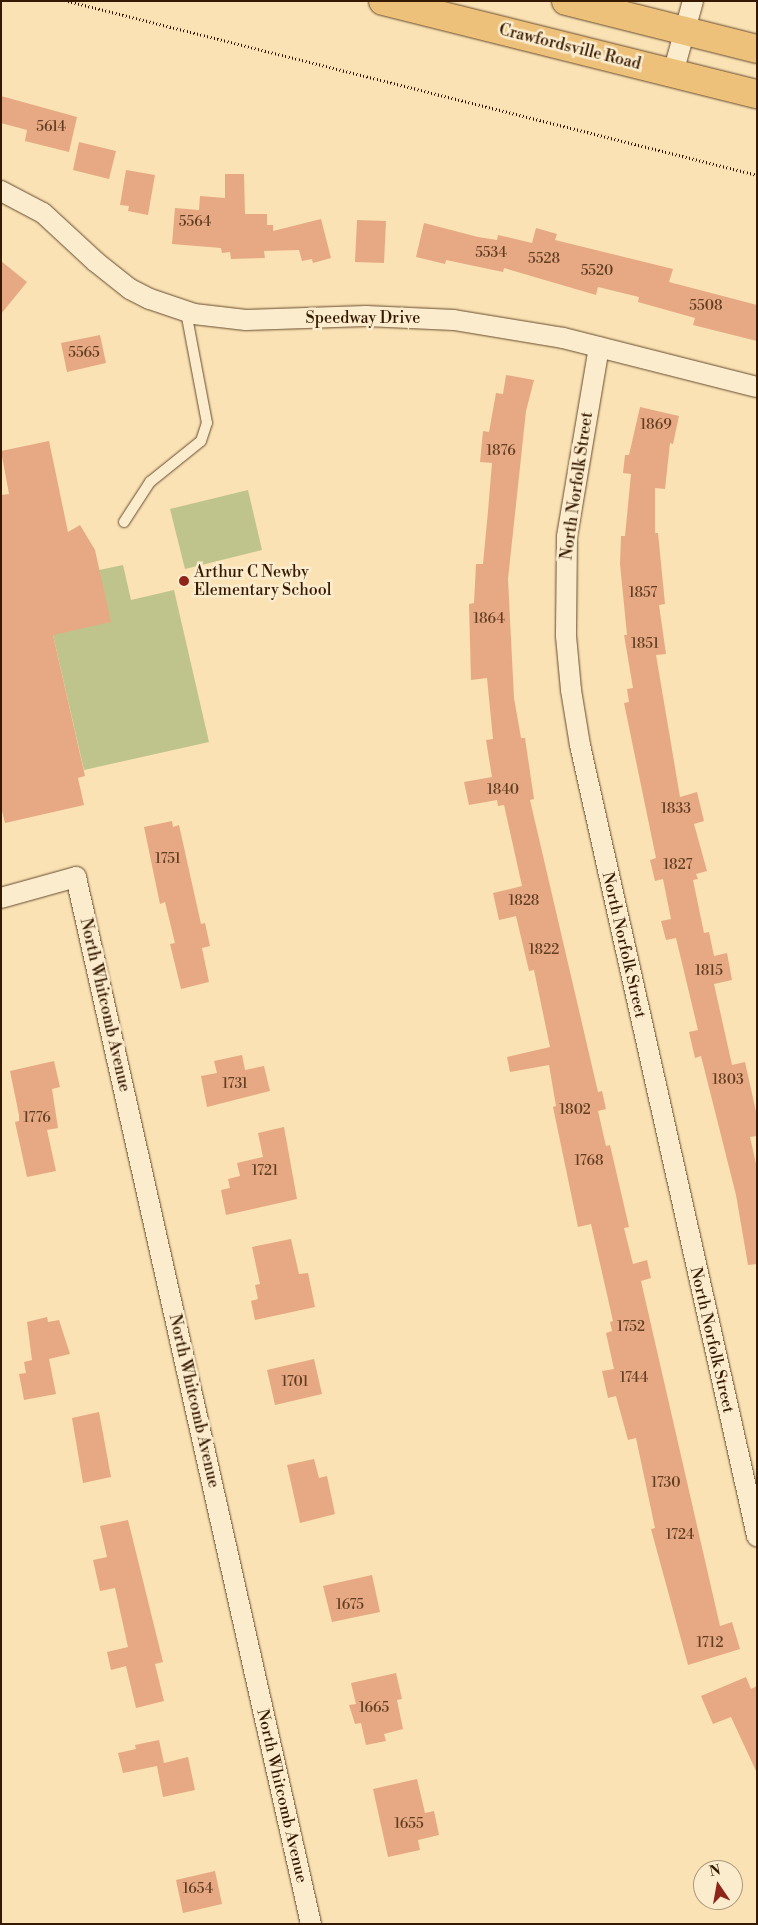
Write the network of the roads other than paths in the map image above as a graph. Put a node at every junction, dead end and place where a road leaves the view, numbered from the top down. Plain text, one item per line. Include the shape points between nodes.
1 (383, 1) edge
2 (566, 1) edge
3 (693, 1) edge
4 (685, 31) junction
5 (757, 49) edge
6 (673, 73) junction
7 (757, 94) edge
8 (1, 191) edge
9 (186, 312) junction
10 (599, 347) junction
11 (757, 387) edge
12 (124, 522) dead end
13 (1, 898) edge
14 (757, 1536) edge
15 (311, 1924) edge

1 - 6 main road, Crawfordsville Road
2 - 4 main road
3 - 4 street
4 - 5 main road
4 - 6 street
6 - 7 main road, Crawfordsville Road
8 - 9 street, Speedway Drive via 43,213 122,283 150,299
9 - 10 street, Speedway Drive via 215,319 246,320 366,316 454,320 509,327
9 - 12 lane via 207,423 201,441 150,482
10 - 11 street, Speedway Drive
10 - 14 street, North Norfolk Street via 567,537 566,636 571,690 580,745
13 - 15 street, North Whitcomb Avenue via 76,877

